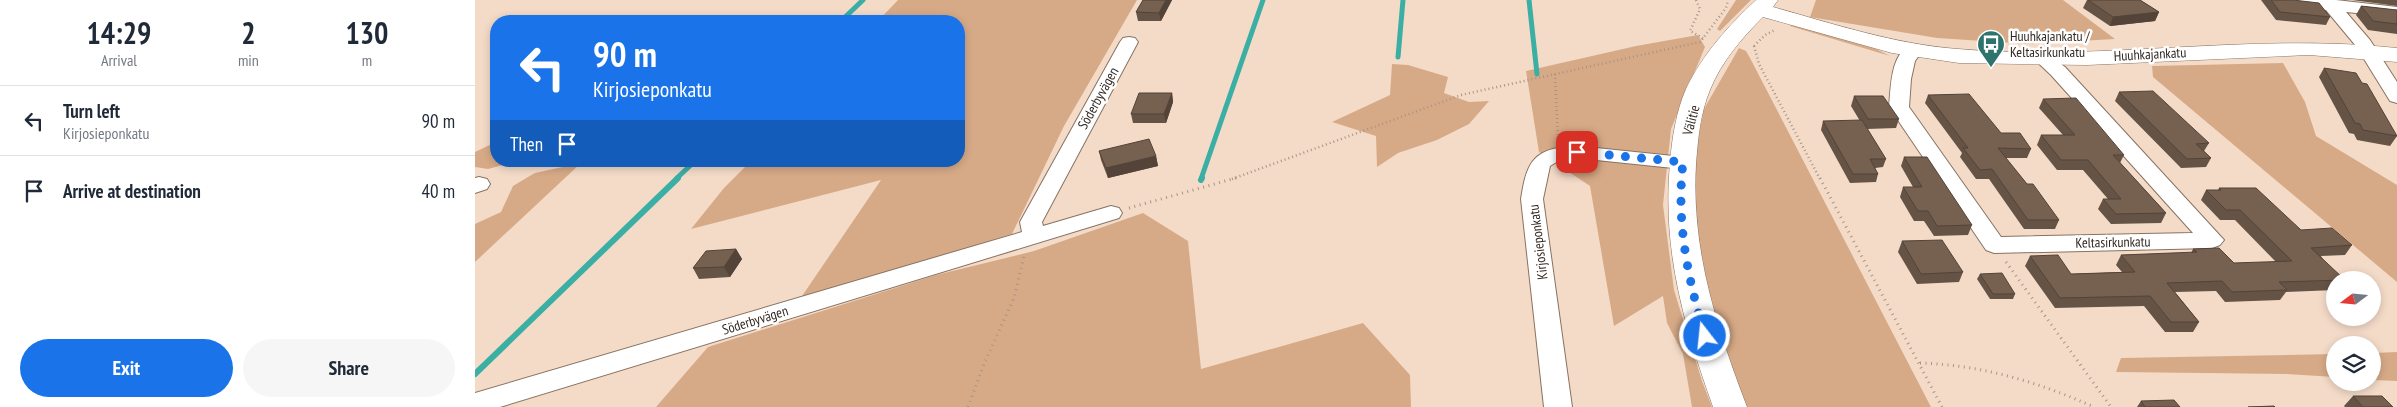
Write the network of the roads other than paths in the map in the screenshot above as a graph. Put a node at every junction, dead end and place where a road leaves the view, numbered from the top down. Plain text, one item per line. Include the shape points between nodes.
1 (2277, 0) edge
2 (2328, 2) edge
3 (1763, 5) edge
4 (2397, 12) edge
5 (1129, 42) dead end
6 (1913, 51) junction
7 (2368, 51) junction
8 (2397, 55) edge
9 (2043, 59) junction
10 (2397, 97) edge
11 (1683, 162) junction
12 (1111, 213) road end
13 (1030, 237) junction
14 (475, 404) edge
15 (1558, 407) edge
16 (1731, 407) edge

1 - 2 street
2 - 4 street
2 - 7 street
3 - 6 street, Huuhkajankatu via 1855,38
3 - 11 street, Välitie via 1728,40 1701,84 1686,134
5 - 13 street, Söderbyvägen via 1031,222
6 - 9 street, Huuhkajankatu
6 - 9 street, Keltasirkunkatu via 1906,60 1901,78 1899,107 1994,245 2212,240 2058,71
7 - 8 street, Huuhkajankatu
7 - 9 street, Huuhkajankatu via 2281,48
7 - 10 street
11 - 15 street, Kirjosieponkatu via 1577,152 1549,156 1536,168 1532,199
11 - 16 street, Välitie via 1680,190 1685,256 1692,292 1709,351
12 - 13 street, Söderbyvägen
13 - 14 street, Söderbyvägen

